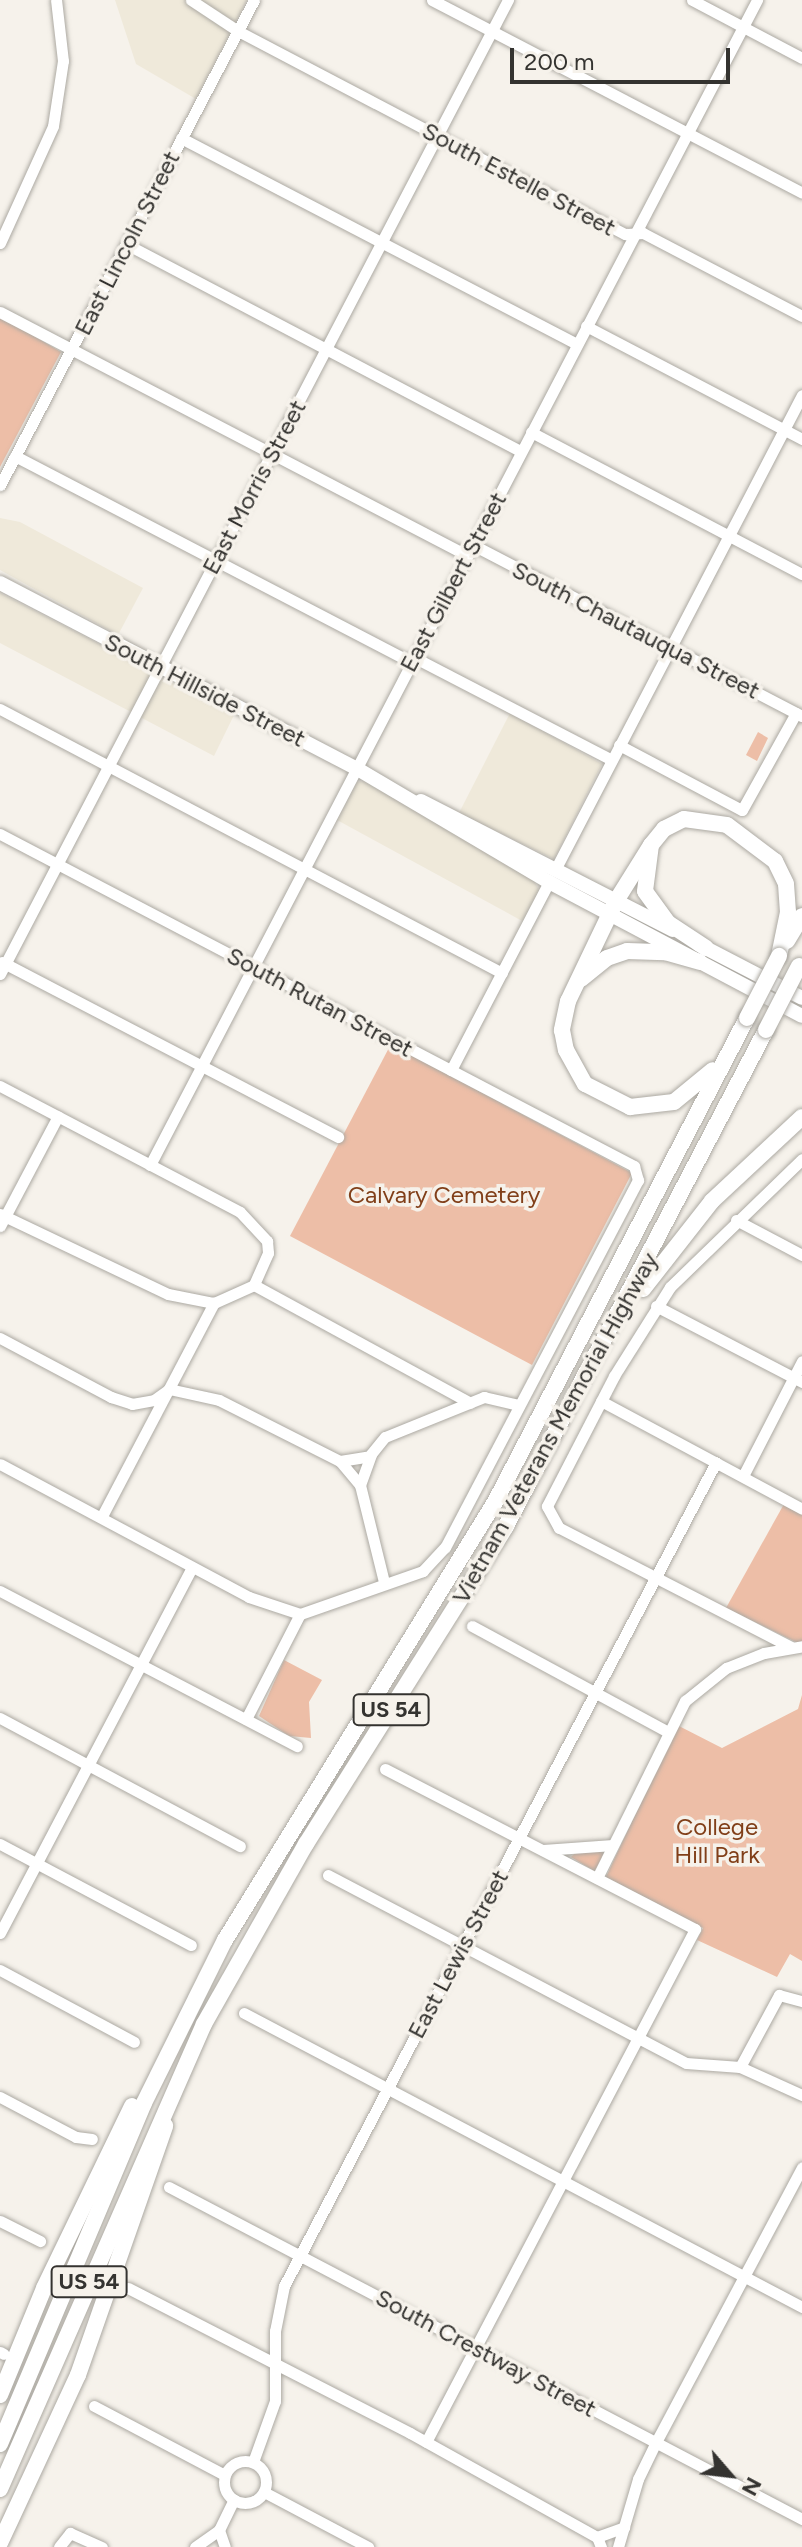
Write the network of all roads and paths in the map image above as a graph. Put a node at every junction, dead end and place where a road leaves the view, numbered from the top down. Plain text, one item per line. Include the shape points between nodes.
1 (56, 0) edge
2 (191, 0) edge
3 (254, 0) edge
4 (432, 0) edge
5 (508, 0) edge
6 (692, 0) edge
7 (757, 0) edge
8 (743, 27) junction
9 (238, 31) junction
10 (492, 31) junction
11 (802, 58) edge
12 (687, 133) junction
13 (437, 136) junction
14 (181, 138) junction
15 (802, 193) edge
16 (634, 234) junction
17 (382, 242) junction
18 (0, 243) edge
19 (126, 244) junction
20 (0, 312) edge
21 (802, 316) edge
22 (586, 326) junction
23 (577, 344) junction
24 (326, 349) junction
25 (71, 350) junction
26 (802, 395) edge
27 (784, 430) junction
28 (531, 432) junction
29 (802, 439) edge
30 (521, 451) junction
31 (271, 454) junction
32 (15, 456) junction
33 (0, 485) edge
34 (729, 536) junction
35 (470, 549) junction
36 (215, 560) junction
37 (802, 574) edge
38 (0, 583) edge
39 (670, 647) junction
40 (412, 660) junction
41 (159, 667) junction
42 (0, 709) edge
43 (799, 715) edge
44 (619, 745) junction
45 (612, 760) junction
46 (109, 766) junction
47 (356, 768) junction
48 (409, 797) junction
49 (0, 834) edge
50 (651, 845) junction
51 (58, 864) junction
52 (556, 868) junction
53 (305, 869) junction
54 (549, 882) junction
55 (613, 908) junction
56 (802, 916) edge
57 (703, 955) junction
58 (779, 956) junction
59 (800, 963) edge
60 (2, 966) edge
61 (254, 967) junction
62 (502, 973) junction
63 (573, 990) junction
64 (802, 998) edge
65 (802, 1016) edge
66 (727, 1054) junction
67 (202, 1067) junction
68 (451, 1070) junction
69 (0, 1086) edge
70 (58, 1116) junction
71 (802, 1117) edge
72 (338, 1137) dead end
73 (802, 1159) edge
74 (150, 1165) junction
75 (2, 1219) edge
76 (736, 1220) junction
77 (802, 1255) edge
78 (254, 1285) junction
79 (214, 1303) junction
80 (656, 1306) junction
81 (0, 1338) edge
82 (604, 1347) junction
83 (802, 1361) edge
84 (798, 1380) edge
85 (169, 1389) junction
86 (601, 1401) junction
87 (470, 1403) junction
88 (518, 1405) junction
89 (370, 1456) junction
90 (340, 1461) junction
91 (716, 1462) junction
92 (0, 1464) edge
93 (743, 1476) junction
94 (360, 1485) junction
95 (802, 1509) edge
96 (102, 1516) junction
97 (192, 1567) junction
98 (655, 1577) junction
99 (384, 1582) junction
100 (0, 1591) edge
101 (300, 1614) junction
102 (472, 1626) dead end
103 (797, 1646) edge
104 (141, 1665) junction
105 (594, 1693) junction
106 (0, 1718) edge
107 (246, 1719) junction
108 (668, 1732) junction
109 (297, 1746) dead end
110 (88, 1765) junction
111 (385, 1769) dead end
112 (518, 1841) junction
113 (0, 1844) edge
114 (613, 1845) junction
115 (240, 1846) dead end
116 (539, 1850) junction
117 (37, 1863) junction
118 (328, 1875) dead end
119 (597, 1878) junction
120 (0, 1933) edge
121 (191, 1945) dead end
122 (462, 1946) junction
123 (0, 1970) edge
124 (802, 2001) edge
125 (244, 2013) dead end
126 (639, 2038) junction
127 (134, 2042) dead end
128 (166, 2055) junction
129 (740, 2067) junction
130 (180, 2074) junction
131 (387, 2088) junction
132 (802, 2095) edge
133 (0, 2097) edge
134 (92, 2139) dead end
135 (802, 2167) edge
136 (565, 2181) junction
137 (169, 2187) dead end
138 (0, 2221) edge
139 (40, 2241) dead end
140 (299, 2255) junction
141 (744, 2276) junction
142 (128, 2288) dead end
143 (802, 2307) edge
144 (477, 2348) junction
145 (277, 2364) junction
146 (301, 2377) junction
147 (276, 2389) junction
148 (0, 2395) edge
149 (94, 2406) dead end
150 (426, 2442) junction
151 (656, 2442) junction
152 (0, 2444) edge
153 (253, 2462) junction
154 (225, 2475) junction
155 (0, 2489) edge
156 (264, 2492) junction
157 (234, 2499) junction
158 (802, 2519) edge
159 (624, 2527) junction
160 (219, 2530) junction
161 (599, 2542) edge
162 (0, 2543) edge
163 (59, 2547) edge
164 (102, 2547) edge
165 (195, 2547) edge
166 (225, 2547) edge
167 (368, 2547) edge
168 (618, 2547) edge

1 - 18 street via 63,61 60,98 45,153
2 - 9 street, South Estelle Street
3 - 9 street, East Lincoln Street
4 - 10 street
5 - 10 street, East Morris Street
6 - 8 street
7 - 8 street, East Gilbert Street
8 - 11 street
8 - 12 street, East Gilbert Street
9 - 13 street, South Estelle Street
9 - 14 street, East Lincoln Street
10 - 12 street
10 - 13 street, East Morris Street
12 - 15 street
12 - 16 street, East Gilbert Street
13 - 16 street, South Estelle Street via 625,234
13 - 17 street, East Morris Street
14 - 17 street
14 - 19 street, East Lincoln Street
16 - 21 street, South Estelle Street via 643,233
16 - 22 street, East Gilbert Street
17 - 23 street
17 - 24 street, East Morris Street
19 - 24 street
19 - 25 street, East Lincoln Street
20 - 25 street, South Chautauqua Street
22 - 23 street, East Gilbert Street
22 - 27 street
23 - 28 street, East Gilbert Street
24 - 30 street
24 - 31 street, East Morris Street
25 - 31 street, South Chautauqua Street
25 - 32 street, East Lincoln Street
26 - 27 street
27 - 29 street
27 - 34 street
28 - 30 street, East Gilbert Street
28 - 34 street
30 - 35 street, East Gilbert Street
31 - 35 street, South Chautauqua Street via 459,551
31 - 36 street, East Morris Street
32 - 33 street, East Lincoln Street
32 - 36 street
34 - 37 street
34 - 39 street
35 - 39 street, South Chautauqua Street via 477,547
35 - 40 street, East Gilbert Street
36 - 40 street
36 - 41 street, East Morris Street
38 - 41 main road, South Hillside Street
39 - 43 street, South Chautauqua Street
39 - 44 street
40 - 45 street
40 - 47 street, East Gilbert Street
41 - 46 street, East Morris Street
41 - 47 main road, South Hillside Street
42 - 46 street
43 - 44 street via 742,810
44 - 45 street
45 - 52 street
46 - 51 street, East Morris Street
46 - 53 street
47 - 48 main road, South Hillside Street
47 - 53 street, East Gilbert Street
48 - 52 main road, South Hillside Street
48 - 54 main road, South Hillside Street via 442,823
49 - 51 street, South Rutan Street
50 - 55 highway
50 - 57 highway via 643,875 651,905
50 - 58 highway via 664,829 684,819 717,822 756,842 775,861 786,884 788,912
51 - 60 street, East Morris Street
51 - 61 street, South Rutan Street
52 - 55 main road, South Hillside Street
53 - 61 street, East Gilbert Street
53 - 62 street
54 - 55 main road, South Hillside Street
54 - 62 street
55 - 57 main road, South Hillside Street
55 - 63 highway
56 - 58 highway, Vietnam Veterans Memorial Highway / US 54
57 - 63 highway via 627,951 595,966
57 - 64 main road, South Hillside Street
57 - 65 main road, South Hillside Street
58 - 66 highway, Vietnam Veterans Memorial Highway / US 54, bridge
59 - 82 highway, Vietnam Veterans Memorial Highway / US 54, bridge
60 - 67 street
61 - 67 street, East Gilbert Street
61 - 68 street, South Rutan Street
62 - 68 street
63 - 66 highway via 562,1030 570,1063 585,1084 612,1102 642,1109 674,1102 697,1088
66 - 128 highway, Vietnam Veterans Memorial Highway / US 54 via 495,1502 257,1884
67 - 72 street
67 - 74 street, East Gilbert Street
68 - 88 street, South Rutan Street via 637,1173
69 - 70 street
70 - 74 street
70 - 75 street
71 - 82 highway via 679,1238
73 - 76 street
74 - 78 street via 240,1212 264,1232 268,1253
75 - 79 street via 168,1294
76 - 77 street
76 - 80 street
78 - 79 street
78 - 87 street
79 - 85 street
80 - 84 street
80 - 86 street
81 - 85 street via 132,1404 154,1400
82 - 130 highway, Vietnam Veterans Memorial Highway / US 54 via 506,1526 268,1908
83 - 84 street
84 - 93 street
85 - 90 street via 219,1400
85 - 96 street
86 - 91 street
86 - 98 street via 552,1496 550,1518 559,1528
87 - 88 street via 501,1397
87 - 89 street via 385,1437
88 - 99 street via 445,1547 423,1571
89 - 90 street
89 - 94 street
90 - 94 street
91 - 93 street
91 - 98 street, East Lewis Street
92 - 96 street
93 - 95 street
94 - 99 street
96 - 97 street
97 - 101 street via 249,1597
97 - 104 street
98 - 103 street
98 - 105 street, East Lewis Street
99 - 101 street
100 - 104 street
101 - 107 street
102 - 105 street
103 - 108 street via 764,1653 711,1676 685,1701
104 - 107 street
104 - 110 street
105 - 108 street
105 - 112 street, East Lewis Street
106 - 110 street
107 - 109 street
108 - 114 street
110 - 115 street
110 - 117 street
111 - 112 street
112 - 116 street
112 - 122 street, East Lewis Street
113 - 117 street
114 - 116 street
114 - 119 street
116 - 119 street
117 - 120 street
117 - 121 street
118 - 122 street
119 - 126 street via 695,1929
122 - 126 street
122 - 131 street, East Lewis Street
123 - 127 street
124 - 129 street via 779,1995
125 - 131 street
126 - 129 street via 686,2063
126 - 136 street
128 - 148 highway via 130,2109 80,2210
128 - 152 highway, Vietnam Veterans Memorial Highway / US 54
129 - 132 street
130 - 155 highway, Vietnam Veterans Memorial Highway / US 54
130 - 162 highway via 78,2375
131 - 136 street
131 - 140 street, East Lewis Street
133 - 134 street via 76,2137
135 - 141 street
136 - 141 street
136 - 144 street
137 - 140 street, South Crestway Street
138 - 139 street
140 - 144 street, South Crestway Street
140 - 145 street, East Lewis Street via 277,2310
141 - 143 street
141 - 151 street
142 - 145 street
144 - 150 street
144 - 151 street, South Crestway Street
145 - 146 street
145 - 147 street, East Lewis Street
146 - 147 street
146 - 150 street
147 - 153 street, East Lewis Street via 269,2427
149 - 154 street
150 - 161 street
151 - 158 street, South Crestway Street
151 - 159 street
153 - 154 street via 239,2461
153 - 156 street via 264,2473
154 - 157 street via 225,2489
156 - 157 street via 248,2502
156 - 167 street
157 - 160 street
159 - 161 street
159 - 168 street
160 - 165 street
160 - 166 street
163 - 164 street via 70,2533

